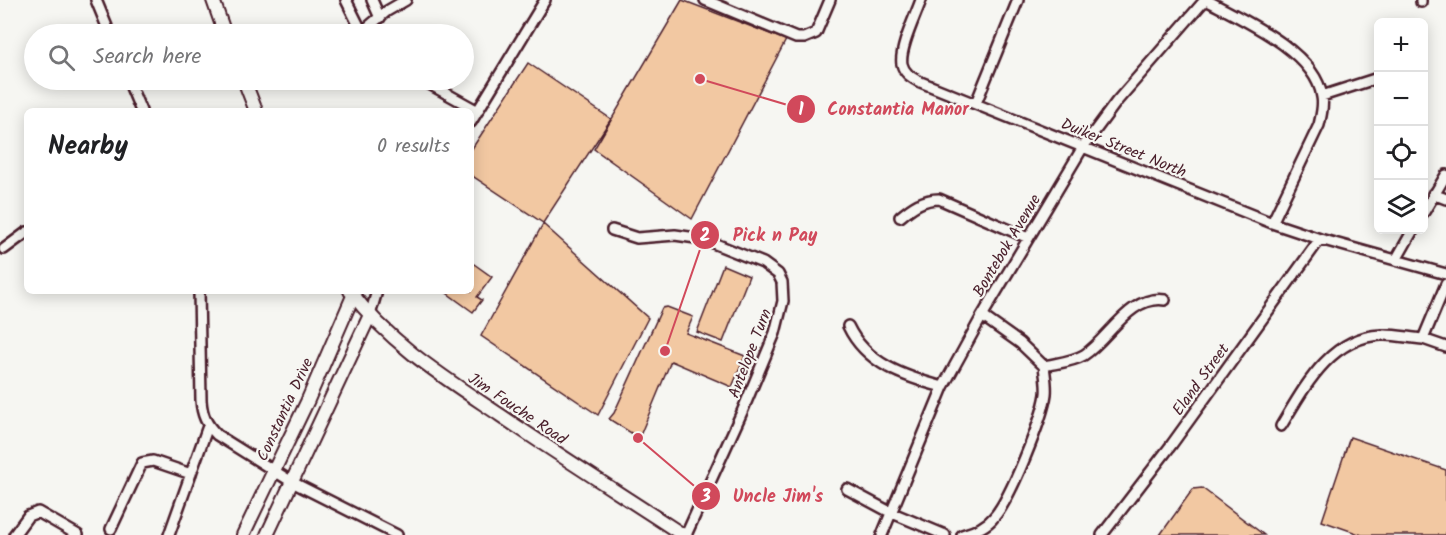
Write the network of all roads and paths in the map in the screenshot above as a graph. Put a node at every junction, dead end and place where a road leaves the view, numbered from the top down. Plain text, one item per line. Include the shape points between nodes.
1 (96, 0) edge
2 (213, 0) edge
3 (346, 0) edge
4 (372, 0) edge
5 (406, 0) edge
6 (545, 0) edge
7 (705, 0) edge
8 (830, 0) edge
9 (921, 0) edge
10 (1018, 0) edge
11 (1206, 0) edge
12 (380, 18) junction
13 (106, 24) edge
14 (221, 24) edge
15 (358, 24) edge
16 (373, 24) edge
17 (1374, 79) edge
18 (132, 90) edge
19 (248, 90) edge
20 (440, 90) edge
21 (1322, 96) junction
22 (976, 103) junction
23 (140, 108) edge
24 (255, 108) edge
25 (473, 108) edge
26 (474, 109) edge
27 (478, 111) junction
28 (474, 117) edge
29 (1083, 147) junction
30 (1446, 175) edge
31 (1433, 194) junction
32 (1446, 198) edge
33 (1428, 204) edge
34 (900, 217) dead end
35 (1272, 223) junction
36 (612, 230) dead end
37 (24, 234) edge
38 (1411, 234) edge
39 (1028, 238) junction
40 (1320, 239) junction
41 (4, 249) dead end
42 (1396, 260) junction
43 (1446, 274) edge
44 (1446, 284) edge
45 (200, 294) edge
46 (353, 294) edge
47 (354, 294) edge
48 (376, 294) edge
49 (1165, 300) dead end
50 (370, 315) junction
51 (982, 316) junction
52 (848, 326) dead end
53 (1423, 339) junction
54 (1446, 347) edge
55 (1044, 366) junction
56 (943, 387) junction
57 (208, 426) junction
58 (1281, 426) dead end
59 (273, 471) junction
60 (191, 474) junction
61 (292, 482) junction
62 (847, 489) dead end
63 (890, 512) junction
64 (111, 529) dead end
65 (14, 535) edge
66 (78, 535) edge
67 (169, 535) edge
68 (243, 535) edge
69 (267, 535) edge
70 (397, 535) edge
71 (684, 535) edge
72 (882, 535) edge
73 (945, 535) edge
74 (964, 535) edge
75 (1102, 535) edge

1 - 13 street
2 - 14 street
3 - 15 street
4 - 12 street
5 - 12 street
6 - 27 street
7 - 8 street via 804,38 816,33
9 - 22 street, Duiker Street North via 902,56 905,70 918,81
10 - 22 street
11 - 21 street via 1302,59
11 - 29 street, Bontebok Avenue
12 - 16 street
17 - 21 street
18 - 23 street
19 - 24 street
20 - 25 street
21 - 35 street via 1319,125
22 - 29 street, Duiker Street North
26 - 27 street
27 - 28 street
29 - 35 street, Duiker Street North
29 - 39 street, Bontebok Avenue
30 - 31 street
31 - 32 street
31 - 33 street
34 - 39 street via 920,203 939,199
35 - 40 street, Duiker Street North
36 - 71 street, Antelope Turn via 637,238 675,235 703,240 763,263 782,282 782,309 775,333
37 - 41 street
38 - 42 street
39 - 51 street, Bontebok Avenue
40 - 42 street, Duiker Street North
40 - 75 street, Eland Street
42 - 43 street, Duiker Street North
44 - 53 street
45 - 57 street via 201,400
46 - 59 street, Constantia Drive
47 - 50 street, Jim Fouche Road
48 - 50 street
49 - 55 street via 1155,298 1136,308 1085,354
50 - 61 street
50 - 71 street, Jim Fouche Road via 406,350 441,376
51 - 55 street
51 - 56 street, Bontebok Avenue
52 - 56 street via 855,339 881,364
53 - 54 street
53 - 58 street via 1383,334 1350,342 1328,358 1311,378
55 - 74 street via 1046,393 1008,495 993,519
56 - 63 street, Bontebok Avenue
57 - 59 street
57 - 60 street
59 - 61 street
59 - 68 street, Constantia Drive
60 - 64 street via 153,461 142,463
60 - 67 street
61 - 69 street
61 - 70 street
62 - 63 street
63 - 72 street, Bontebok Avenue
63 - 73 street
65 - 66 street via 28,516 38,512

